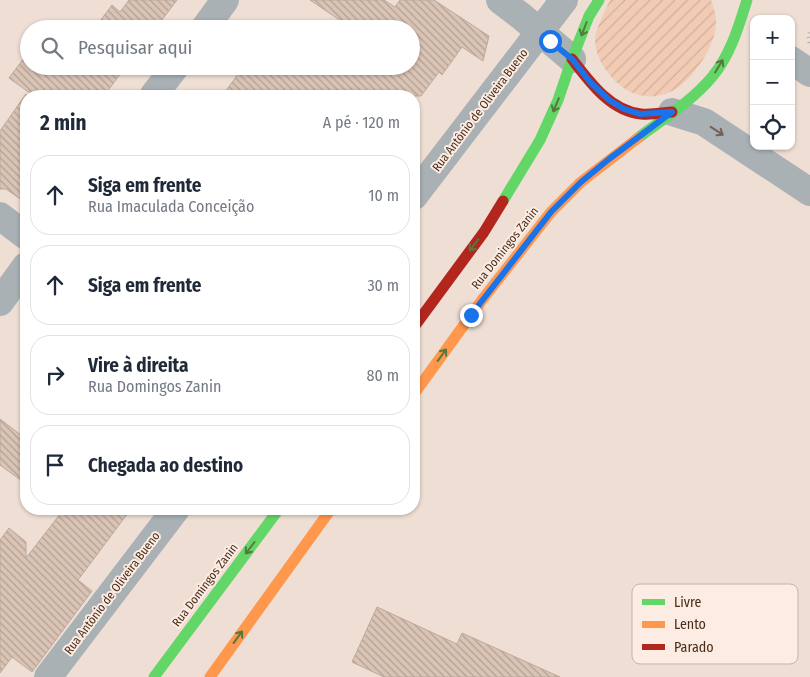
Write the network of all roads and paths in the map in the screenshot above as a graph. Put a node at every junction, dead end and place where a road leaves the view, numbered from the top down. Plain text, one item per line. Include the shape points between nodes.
1 (225, 0) edge
2 (500, 0) edge
3 (564, 0) edge
4 (599, 0) edge
5 (744, 12) edge
6 (211, 20) edge
7 (810, 31) edge
8 (539, 32) junction
9 (810, 46) edge
10 (572, 59) junction
11 (795, 63) edge
12 (810, 73) edge
13 (169, 75) edge
14 (158, 90) edge
15 (672, 112) junction
16 (420, 188) edge
17 (810, 192) edge
18 (0, 216) edge
19 (20, 231) edge
20 (20, 274) edge
21 (0, 302) edge
22 (420, 319) edge
23 (420, 386) edge
24 (171, 515) edge
25 (275, 515) edge
26 (327, 515) edge
27 (48, 677) edge
28 (154, 677) edge
29 (210, 677) edge

1 - 6 street
2 - 8 street
3 - 8 street, Rua Antônio de Oliveira Bueno
4 -> 10 main road, Rua Domingos Zanin
15 -> 5 main road, Rua Domingos Zanin via 713,76 727,53
7 - 9 path
8 - 10 street
8 - 16 street, Rua Antônio de Oliveira Bueno
10 - 15 main road via 590,82 624,109 640,114
10 -> 22 main road, Rua Domingos Zanin via 540,140 484,232
11 - 12 street
13 - 14 street
15 -> 17 street via 704,122
23 -> 15 main road, Rua Domingos Zanin via 551,212 581,182
18 - 19 street
20 - 21 street
24 - 27 street, Rua Antônio de Oliveira Bueno
25 -> 28 main road, Rua Domingos Zanin
29 -> 26 main road

